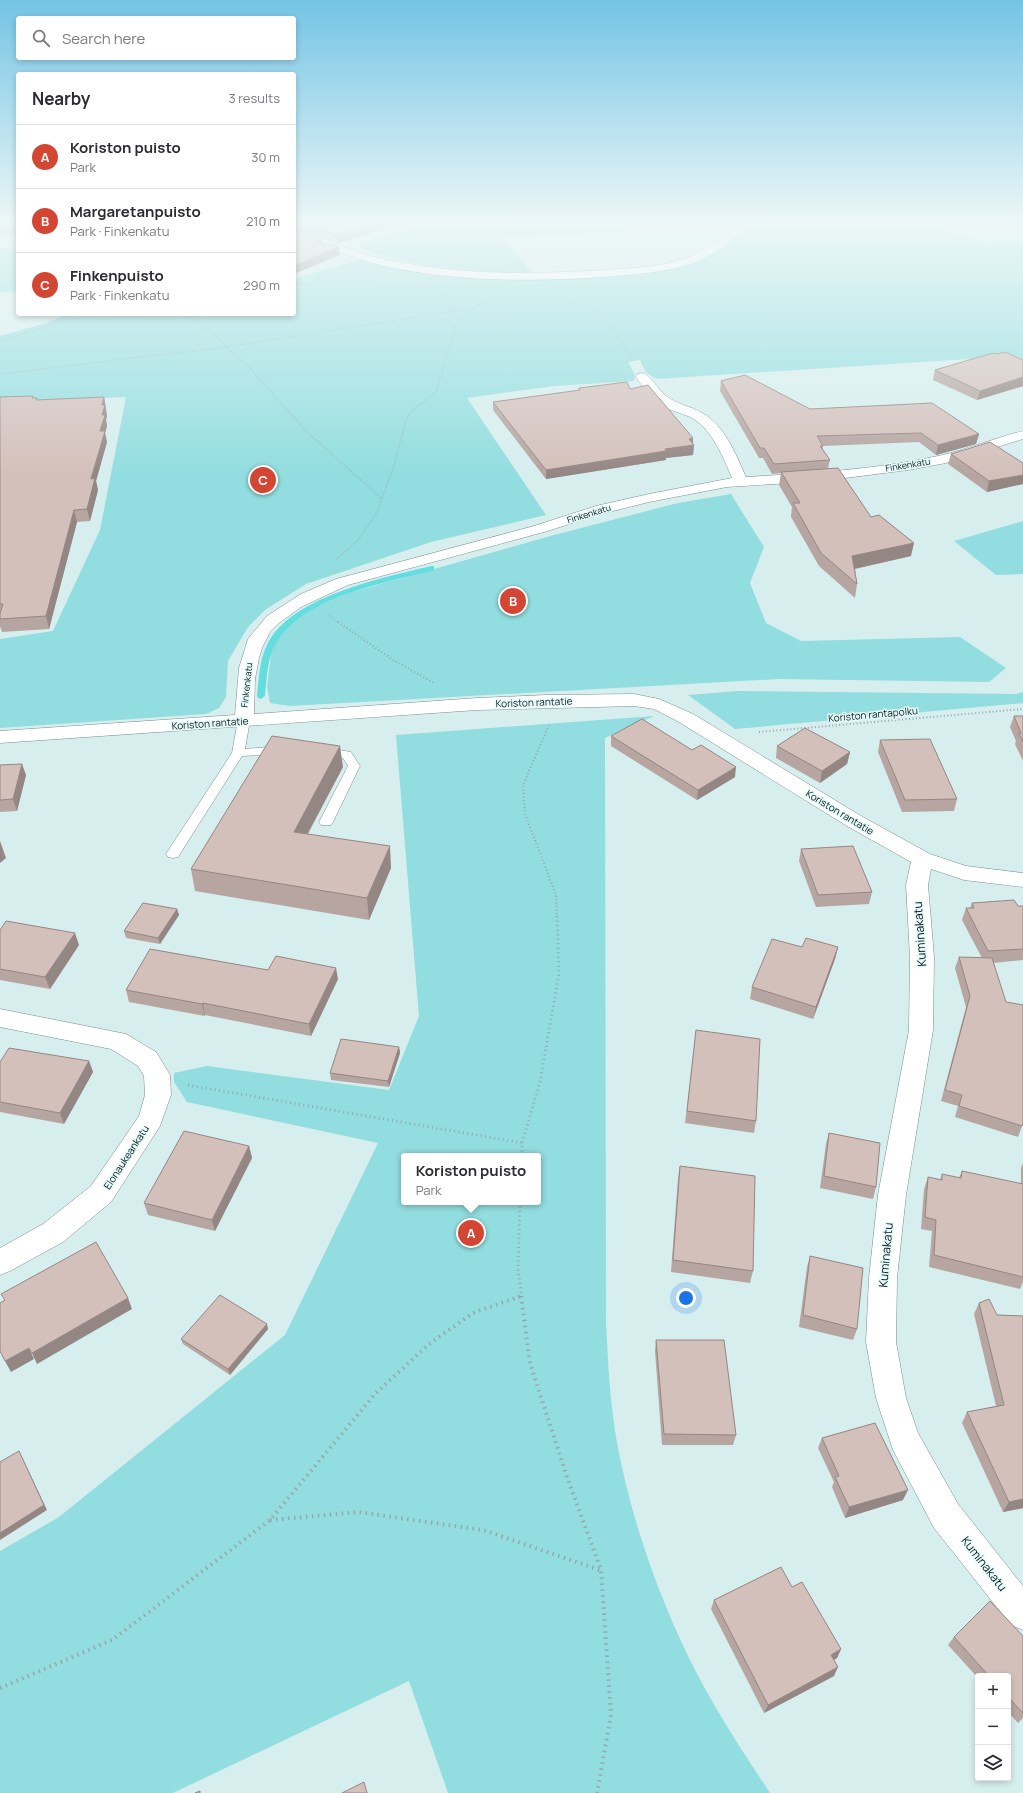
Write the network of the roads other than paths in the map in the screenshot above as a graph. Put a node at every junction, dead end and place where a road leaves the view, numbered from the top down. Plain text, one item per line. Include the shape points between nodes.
1 (642, 377) road end
2 (1023, 435) edge
3 (742, 482) junction
4 (244, 720) junction
5 (0, 737) edge
6 (295, 749) edge
7 (308, 749) edge
8 (238, 753) junction
9 (326, 822) dead end
10 (173, 854) dead end
11 (922, 859) junction
12 (1023, 880) edge
13 (0, 1018) edge
14 (0, 1262) edge
15 (1023, 1613) edge

1 - 3 street via 666,403 701,418 710,425 723,443
2 - 3 street, Finkenkatu via 941,460 908,466 842,475
3 - 4 street, Finkenkatu via 705,487 601,509 539,529 372,573 316,592 275,618 257,639 247,674
4 - 5 street, Koriston rantatie
4 - 8 lane
4 - 11 street, Koriston rantatie via 460,705 634,700 659,706 686,718 854,821
6 - 8 lane
7 - 9 lane via 347,755 354,766
8 - 10 lane
11 - 12 street, Koriston rantatie via 964,873
11 - 15 street, Kuminakatu via 917,885 922,957 921,1030 892,1195 882,1278 881,1342 890,1398 904,1439 946,1516
13 - 14 street, Elonaukeankatu via 118,1041 147,1059 157,1076 158,1095 151,1119 101,1194 53,1233

